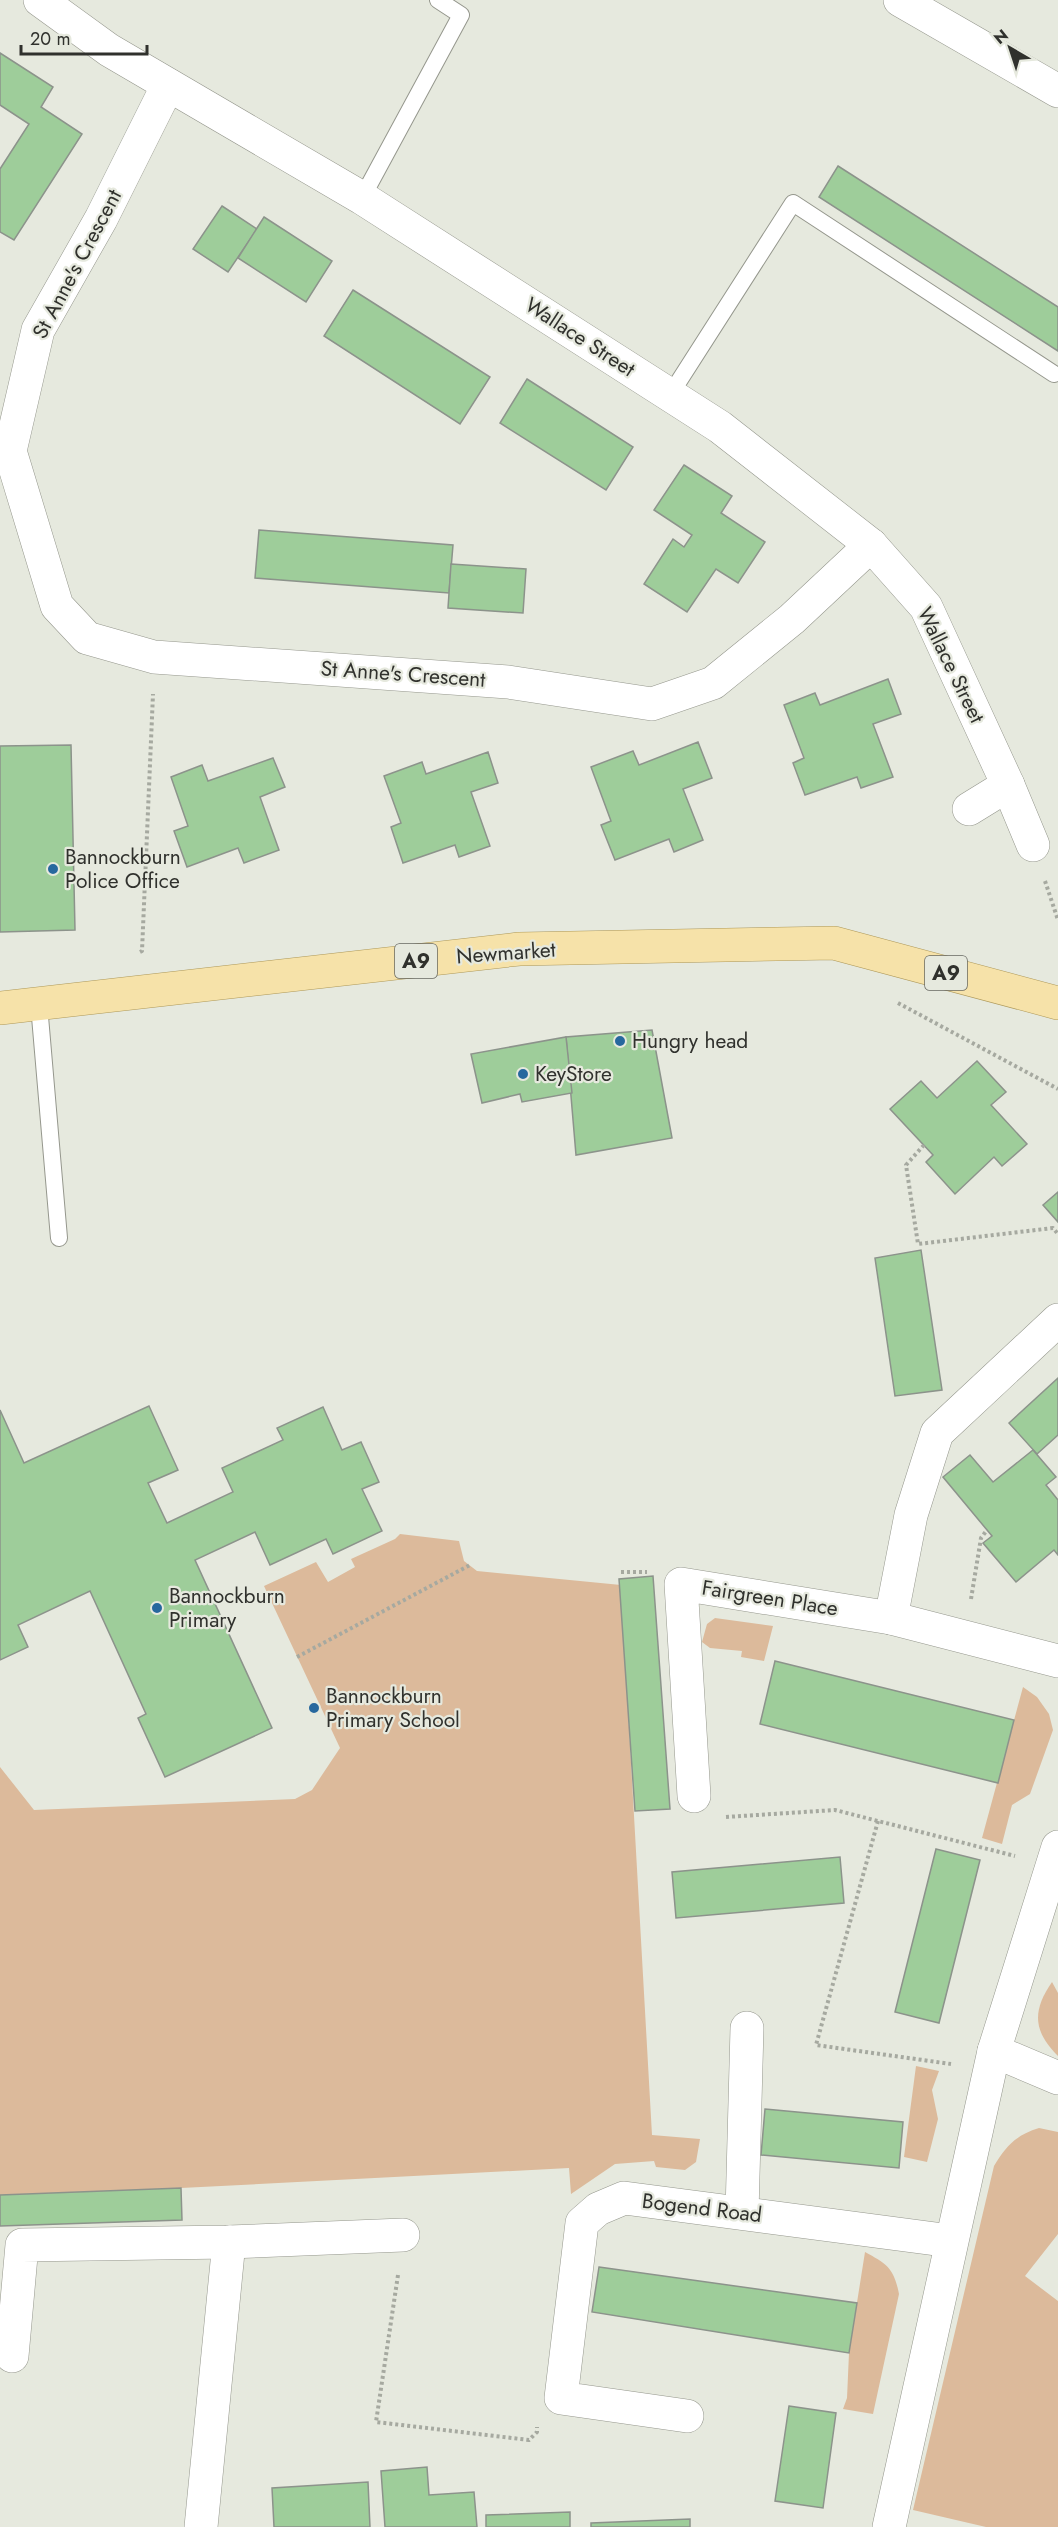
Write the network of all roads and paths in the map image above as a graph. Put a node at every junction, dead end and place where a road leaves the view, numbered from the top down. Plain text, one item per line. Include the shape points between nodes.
1 (40, 0) edge
2 (438, 0) edge
3 (900, 0) edge
4 (168, 85) junction
5 (1058, 91) edge
6 (362, 198) junction
7 (1054, 374) dead end
8 (670, 395) junction
9 (5, 450) edge
10 (871, 546) junction
11 (154, 657) junction
12 (1008, 785) junction
13 (969, 809) dead end
14 (1033, 845) dead end
15 (131, 953) dead end
16 (890, 999) dead end
17 (1058, 1003) edge
18 (39, 1005) junction
19 (0, 1008) edge
20 (1058, 1089) edge
21 (924, 1145) dead end
22 (1058, 1234) edge
23 (59, 1238) dead end
24 (1058, 1320) edge
25 (987, 1530) dead end
26 (470, 1565) dead end
27 (891, 1618) junction
28 (965, 1637) junction
29 (297, 1657) dead end
30 (1058, 1661) edge
31 (694, 1796) joint
32 (878, 1821) junction
33 (1055, 1856) edge
34 (747, 2028) dead end
35 (992, 2061) junction
36 (1058, 2078) edge
37 (742, 2213) junction
38 (403, 2235) joint
39 (951, 2241) junction
40 (230, 2242) junction
41 (12, 2356) dead end
42 (561, 2398) junction
43 (687, 2416) dead end
44 (201, 2527) edge
45 (890, 2527) edge

1 - 4 street, Wallace Street via 109,50
2 - 6 lane via 461,15
3 - 5 street
4 - 6 street, Wallace Street
4 - 9 street, St Anne's Crescent via 101,219 38,330
6 - 8 street, Wallace Street
7 - 8 lane via 794,203
8 - 10 street, Wallace Street via 720,427
9 - 11 street, St Anne's Crescent via 57,606 87,638
10 - 11 street, St Anne's Crescent via 792,619 713,683 652,704 508,682
10 - 12 street, Wallace Street via 926,607
11 - 15 path via 142,951
12 - 13 street
12 - 14 street, Wallace Street
16 - 20 path
17 - 18 main road, Newmarket / A9 via 834,943 519,949
18 - 19 main road, Newmarket / A9
18 - 23 lane
21 - 22 path via 906,1164 918,1244 1053,1228
24 - 27 street via 937,1433 911,1515
25 - 28 path via 981,1538
26 - 29 path
27 - 28 street, Fairgreen Place
27 - 31 street, Fairgreen Place via 681,1584
28 - 30 street, Fairgreen Place
31 - 32 path via 711,1819 835,1810
32 - 33 path
32 - 35 path via 816,2045
33 - 35 street
34 - 37 street
35 - 36 street
35 - 39 street
37 - 39 street, Bogend Road
37 - 42 street, Bogend Road via 624,2198 582,2223
38 - 40 street
38 - 42 path via 376,2422 529,2440 537,2432 537,2413
39 - 45 street
40 - 41 street via 22,2245
40 - 44 street
42 - 43 street

